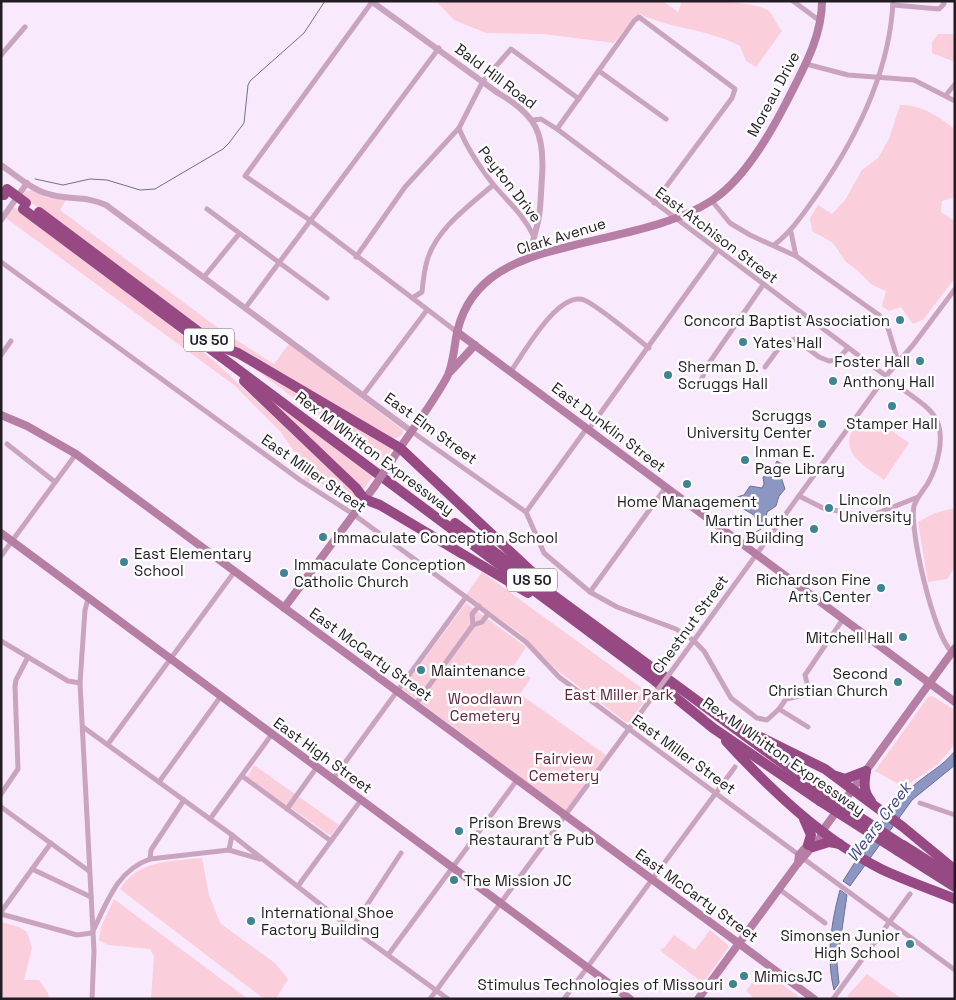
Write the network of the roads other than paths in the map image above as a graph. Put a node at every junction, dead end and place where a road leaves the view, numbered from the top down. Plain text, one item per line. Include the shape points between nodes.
1 (793, 1) edge
2 (822, 1) edge
3 (943, 1) edge
4 (371, 2) edge
5 (893, 3) edge
6 (820, 21) junction
7 (25, 27) dead end
8 (439, 48) junction
9 (1, 55) edge
10 (806, 64) junction
11 (598, 71) junction
12 (878, 77) junction
13 (484, 81) junction
14 (955, 84) edge
15 (946, 95) junction
16 (579, 99) junction
17 (955, 102) edge
18 (666, 119) dead end
19 (533, 120) junction
20 (459, 128) junction
21 (557, 129) junction
22 (1, 165) edge
23 (27, 184) junction
24 (493, 185) junction
25 (3, 190) edge
26 (712, 201) junction
27 (654, 203) junction
28 (207, 209) dead end
29 (674, 218) junction
30 (1, 220) edge
31 (311, 221) junction
32 (790, 232) junction
33 (239, 234) junction
34 (533, 235) junction
35 (774, 245) junction
36 (717, 251) junction
37 (796, 256) junction
38 (356, 257) junction
39 (531, 257) junction
40 (1, 262) edge
41 (278, 263) junction
42 (204, 277) junction
43 (763, 285) junction
44 (955, 289) edge
45 (422, 292) junction
46 (327, 298) dead end
47 (412, 298) junction
48 (246, 307) junction
49 (425, 308) junction
50 (457, 332) junction
51 (11, 341) dead end
52 (475, 345) junction
53 (214, 348) junction
54 (649, 348) junction
55 (848, 348) junction
56 (454, 353) junction
57 (1, 354) edge
58 (898, 361) junction
59 (765, 367) dead end
60 (511, 371) junction
61 (447, 376) junction
62 (886, 376) junction
63 (895, 385) junction
64 (879, 386) junction
65 (698, 388) dead end
66 (364, 394) junction
67 (1, 414) edge
68 (588, 428) junction
69 (411, 431) junction
70 (7, 444) dead end
71 (400, 448) junction
72 (76, 454) junction
73 (55, 482) junction
74 (666, 487) junction
75 (799, 496) junction
76 (918, 497) junction
77 (364, 499) junction
78 (526, 512) junction
79 (353, 514) junction
80 (1, 533) edge
81 (12, 541) junction
82 (756, 554) junction
83 (1, 556) edge
84 (235, 571) junction
85 (590, 592) junction
86 (553, 596) junction
87 (466, 597) junction
88 (88, 599) junction
89 (479, 606) junction
90 (284, 608) junction
91 (563, 612) junction
92 (488, 614) junction
93 (843, 619) junction
94 (473, 625) junction
95 (693, 640) junction
96 (1, 641) edge
97 (953, 650) edge
98 (28, 657) junction
99 (172, 659) junction
100 (80, 683) junction
101 (929, 683) junction
102 (398, 691) junction
103 (221, 696) junction
104 (955, 702) edge
105 (415, 704) junction
106 (779, 709) junction
107 (719, 717) junction
108 (83, 727) junction
109 (808, 727) dead end
110 (713, 728) junction
111 (629, 729) junction
112 (272, 734) junction
113 (108, 744) junction
114 (316, 767) junction
115 (735, 767) dead end
116 (866, 771) junction
117 (242, 776) junction
118 (835, 776) junction
119 (333, 779) junction
120 (517, 780) junction
121 (160, 782) junction
122 (852, 790) junction
123 (716, 793) junction
124 (1, 794) edge
125 (822, 797) junction
126 (184, 800) junction
127 (361, 800) junction
128 (920, 803) dead end
129 (875, 806) junction
130 (1, 807) edge
131 (287, 809) junction
132 (800, 814) junction
133 (565, 815) junction
134 (955, 815) edge
135 (210, 819) junction
136 (823, 830) junction
137 (232, 835) junction
138 (331, 841) junction
139 (50, 843) junction
140 (810, 846) junction
141 (847, 848) junction
142 (900, 848) junction
143 (229, 850) junction
144 (401, 853) dead end
145 (150, 859) junction
146 (801, 859) junction
147 (263, 861) junction
148 (452, 868) junction
149 (32, 869) junction
150 (955, 870) edge
151 (89, 871) junction
152 (955, 878) edge
153 (652, 880) junction
154 (298, 886) junction
155 (955, 887) edge
156 (779, 890) junction
157 (910, 894) dead end
158 (91, 897) junction
159 (955, 899) edge
160 (500, 903) junction
161 (1, 913) edge
162 (890, 922) junction
163 (825, 923) dead end
164 (352, 928) junction
165 (92, 933) junction
166 (739, 944) junction
167 (388, 955) junction
168 (587, 967) junction
169 (955, 970) edge
170 (436, 990) junction
171 (834, 997) edge
172 (92, 999) edge
173 (430, 999) edge
174 (448, 999) edge
175 (564, 999) edge
176 (630, 999) edge
177 (698, 999) edge
178 (814, 999) edge

1 - 6 street
2 - 6 main road, Moreau Drive
3 - 5 street via 939,8
4 - 8 street, Bald Hill Road
4 - 31 street, East Dunklin Street via 245,176
5 - 12 street via 888,44
6 - 10 main road, Moreau Drive
7 - 9 street
8 - 13 street, Bald Hill Road
8 - 31 street
10 - 12 street via 848,75
10 - 26 main road, Moreau Drive via 768,137 725,191
11 - 16 street
11 - 18 street
11 - 27 street via 639,17 735,89 732,98
12 - 15 street via 914,80
12 - 32 street via 860,123 832,173
13 - 16 street via 510,49
13 - 19 street, Bald Hill Road
13 - 20 street
14 - 15 street
15 - 17 street
16 - 21 street
19 - 21 street, East Atchison Street via 541,119
19 - 34 street, Bald Hill Road via 543,146 539,217
20 - 24 street, Peyton Drive via 468,150
20 - 38 street via 405,187
21 - 27 street, East Atchison Street
22 - 23 street, East Elm Street
23 - 30 street
23 - 42 street, East Elm Street via 50,195 85,198 106,205
24 - 34 street, Peyton Drive via 526,221
24 - 45 street via 451,222 435,244 427,260
25 - 53 highway, Rex M Whitton Expressway / US 50, bridge
26 - 29 main road, Moreau Drive
26 - 35 street via 730,223
27 - 29 street, East Atchison Street
28 - 33 street
29 - 36 street, East Atchison Street
29 - 39 main road, Clark Avenue
31 - 38 street, East Dunklin Street
31 - 41 street
32 - 35 street
32 - 37 street
33 - 41 street
33 - 42 street
34 - 39 street, Peyton Drive
35 - 37 street
36 - 43 street, East Atchison Street
36 - 54 street
37 - 58 street via 879,315 888,328
38 - 47 street, East Dunklin Street
39 - 50 main road, Clark Avenue via 501,271 476,293 461,318
40 - 79 street, East Miller Street via 294,476
41 - 46 street
41 - 48 street
42 - 48 street, East Elm Street
43 - 55 street, East Atchison Street
43 - 65 street via 707,366
44 - 58 street, Chestnut Street
45 - 47 street
45 - 49 street
47 - 49 street, East Dunklin Street
48 - 66 street, East Elm Street
49 - 50 street, East Dunklin Street
49 - 66 street
50 - 52 main road, East Dunklin Street
50 - 56 main road, Clark Avenue
51 - 57 street
52 - 56 main road
52 - 60 main road, East Dunklin Street
52 - 61 main road
53 - 71 highway via 238,353
53 - 77 highway
53 - 86 highway, Rex M Whitton Expressway / US 50
53 - 91 highway, Rex M Whitton Expressway / US 50
54 - 60 street via 587,302 572,300 557,308
54 - 68 street
55 - 59 street via 837,360 829,361 795,340 787,341
55 - 62 street, East Atchison Street
56 - 61 main road, Clark Avenue
58 - 62 street, Chestnut Street
60 - 68 main road, East Dunklin Street
61 - 69 main road, Clark Avenue
62 - 63 street, East Atchison Street
62 - 64 street, Chestnut Street
63 - 64 street
63 - 76 street, East Atchison Street via 931,411 940,428 934,469
64 - 75 street, Chestnut Street
66 - 69 street, East Elm Street
67 - 72 main road, East McCarty Street
68 - 74 main road, East Dunklin Street
68 - 78 street
69 - 71 main road, Clark Avenue
69 - 78 street, East Elm Street
70 - 73 street
71 - 77 main road, Clark Avenue, bridge
71 - 86 highway via 532,572
72 - 73 street
72 - 84 main road, East McCarty Street
73 - 81 street
74 - 82 main road, East Dunklin Street
74 - 85 street
75 - 76 street via 823,508 868,517
75 - 82 street, Chestnut Street
76 - 97 street via 914,523 921,564 940,637
77 - 79 main road, Clark Avenue
77 - 91 highway
78 - 85 street via 544,553
79 - 87 street, East Miller Street
79 - 90 main road, Clark Avenue
80 - 81 main road, East High Street
81 - 83 street
81 - 88 main road, East High Street
82 - 93 main road, East Dunklin Street
82 - 95 street, Chestnut Street
84 - 90 main road, East McCarty Street
84 - 99 street
85 - 95 street via 617,607 676,629
86 - 107 highway, Rex M Whitton Expressway / US 50
87 - 89 street, East Miller Street
87 - 102 street
88 - 99 main road, East High Street
88 - 100 street
89 - 92 street, East Miller Street
89 - 94 street via 472,614
90 - 102 main road, East McCarty Street
91 - 110 highway, Rex M Whitton Expressway / US 50
92 - 94 street via 482,622
92 - 111 street, East Miller Street via 526,642 559,677
93 - 101 main road, East Dunklin Street
93 - 106 street via 805,675 808,687 805,695 786,698
94 - 105 street
95 - 106 street via 704,650 731,698 757,718 767,720
95 - 111 street, Chestnut Street, bridge
96 - 98 street
97 - 101 main road
98 - 100 street via 68,681
98 - 124 street via 15,686 18,768
99 - 103 main road, East High Street
99 - 113 street
100 - 108 street
101 - 104 main road, East Dunklin Street
101 - 116 main road
102 - 105 main road, East McCarty Street
102 - 119 street
103 - 112 main road, East High Street
103 - 121 street
105 - 120 main road, East McCarty Street
106 - 109 street
107 - 118 highway
107 - 125 highway, Rex M Whitton Expressway / US 50
108 - 113 street
108 - 151 street
110 - 125 highway, Rex M Whitton Expressway / US 50
110 - 132 highway via 766,784
111 - 123 street, East Miller Street
111 - 133 street, Chestnut Street
112 - 114 main road, East High Street
112 - 117 street
113 - 121 street
114 - 119 main road, East High Street
114 - 131 street
115 - 123 street
116 - 118 highway via 845,779
116 - 122 main road
116 - 129 highway via 866,795
117 - 131 street
117 - 135 street
118 - 122 highway
119 - 127 main road, East High Street
120 - 133 main road, East McCarty Street
120 - 148 street
121 - 126 street
122 - 129 highway
122 - 136 main road
123 - 146 street, East Miller Street
123 - 153 street
125 - 142 highway, Rex M Whitton Expressway / US 50, bridge
126 - 135 street
126 - 145 street via 151,850
127 - 138 street
127 - 148 main road, East High Street
128 - 134 street
129 - 150 highway
130 - 139 street
131 - 138 street
132 - 136 highway
132 - 140 highway via 810,830
133 - 153 main road, East McCarty Street
133 - 160 street, Chestnut Street
135 - 137 street
136 - 140 main road
136 - 141 highway
137 - 143 street
137 - 147 street
138 - 154 street
139 - 149 street
139 - 151 street
140 - 141 highway via 829,842
140 - 146 main road
141 - 159 highway via 880,868
142 - 152 highway, Rex M Whitton Expressway / US 50
142 - 155 highway, Rex M Whitton Expressway / US 50
143 - 145 street
143 - 147 street
144 - 164 street
145 - 165 street via 125,873 108,898
146 - 156 main road
146 - 162 street, East Miller Street
147 - 154 street
148 - 160 main road, East High Street
148 - 167 street
149 - 158 street
149 - 161 street
151 - 158 street
153 - 166 main road, East McCarty Street
153 - 168 street
154 - 164 street
156 - 163 street
156 - 166 main road
157 - 162 street
158 - 165 street
160 - 168 main road, East High Street
160 - 170 street, Chestnut Street
161 - 165 street via 76,935
162 - 169 street, East Miller Street
162 - 171 street
164 - 167 street
165 - 172 street
166 - 177 main road
166 - 178 main road, East McCarty Street
167 - 170 street
168 - 175 street
168 - 176 main road, East High Street
170 - 173 street, Chestnut Street
170 - 174 street

